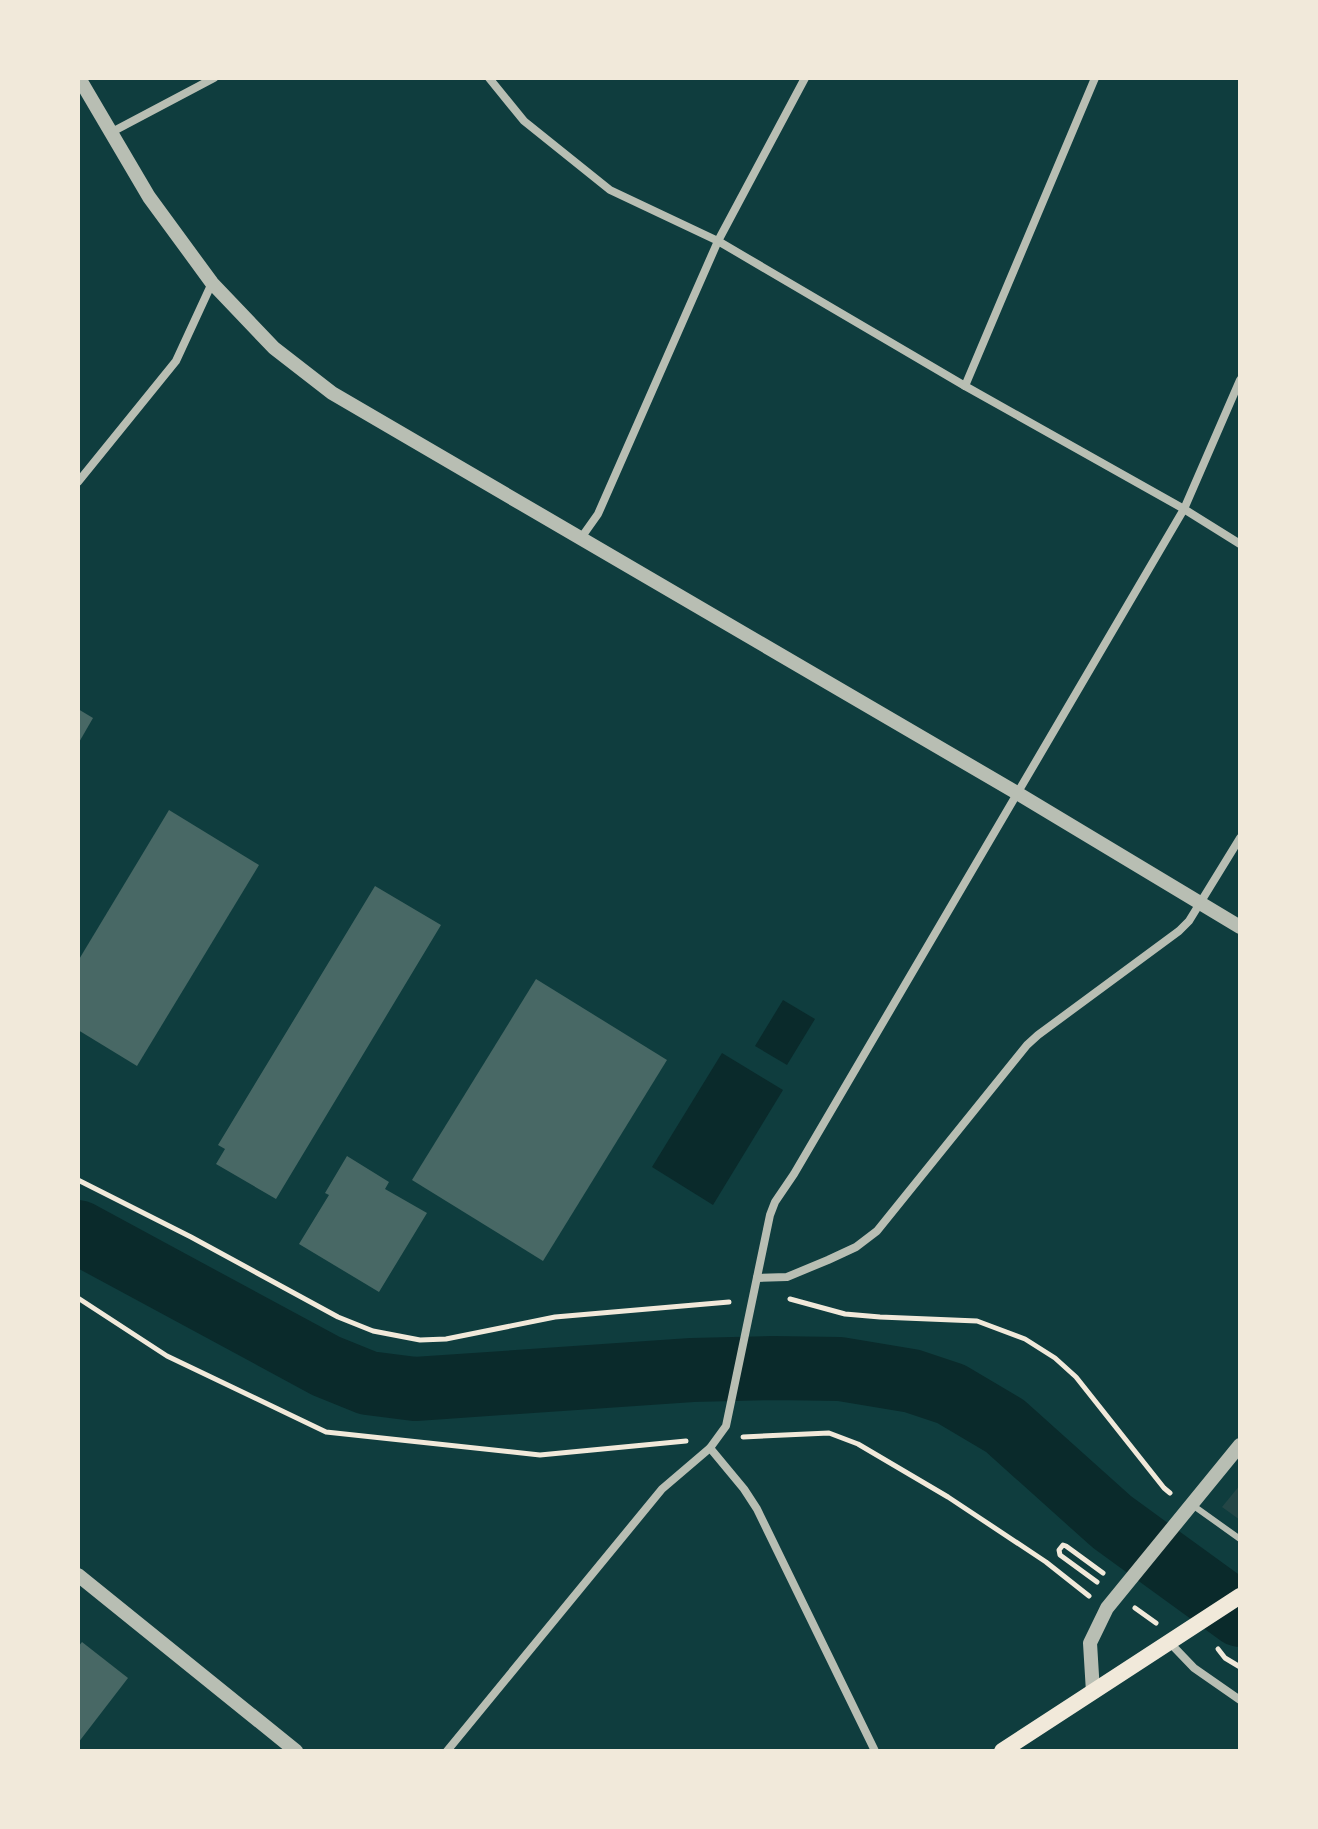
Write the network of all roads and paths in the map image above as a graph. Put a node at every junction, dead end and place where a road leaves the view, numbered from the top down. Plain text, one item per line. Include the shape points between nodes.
1 (79, 78) edge
2 (214, 78) edge
3 (489, 78) edge
4 (805, 78) edge
5 (1095, 78) edge
6 (110, 133) junction
7 (718, 241) junction
8 (212, 283) junction
9 (1240, 380) edge
10 (965, 386) junction
11 (78, 482) edge
12 (1184, 509) junction
13 (581, 538) junction
14 (1240, 544) edge
15 (1017, 793) junction
16 (1240, 838) edge
17 (1200, 904) junction
18 (1240, 927) edge
19 (78, 1180) edge
20 (757, 1278) junction
21 (78, 1298) edge
22 (789, 1299) dead end
23 (729, 1302) dead end
24 (719, 1438) junction
25 (1240, 1445) edge
26 (710, 1448) junction
27 (1173, 1496) dead end
28 (1191, 1504) junction
29 (1240, 1539) edge
30 (1098, 1570) dead end
31 (78, 1575) edge
32 (1091, 1578) dead end
33 (1240, 1596) edge
34 (1107, 1608) junction
35 (1175, 1638) junction
36 (1218, 1649) dead end
37 (1240, 1667) edge
38 (1093, 1692) junction
39 (1240, 1700) edge
40 (296, 1751) edge
41 (447, 1751) edge
42 (875, 1751) edge
43 (1002, 1751) edge

1 - 6 street
2 - 6 street
3 - 7 street via 524,121 610,190
4 - 7 street
5 - 10 street
6 - 8 street
7 - 10 street
7 - 13 street via 598,514
8 - 11 street via 176,361
8 - 13 street via 274,348 332,393
9 - 12 street
10 - 12 street
12 - 14 street
12 - 15 street
13 - 15 street
15 - 17 street
15 - 20 street via 775,1202
16 - 17 street
17 - 18 street
17 - 20 street via 1179,931 1027,1045 877,1231 856,1247 787,1277
19 - 23 path via 338,1317 373,1331 420,1340 555,1317
20 - 24 street via 726,1426
21 - 24 path via 167,1356 326,1432 540,1455
22 - 27 path via 845,1314 977,1321 1025,1339 1076,1377
24 - 26 street
24 - 34 path via 829,1433 858,1444 1034,1553
25 - 28 street
26 - 41 street via 662,1489
26 - 42 street via 757,1509
28 - 29 lane
28 - 34 street
30 - 32 path via 1063,1545 1060,1555
31 - 40 street
33 - 35 main road
34 - 38 street via 1090,1643
35 - 38 main road
35 - 39 street via 1194,1668
36 - 37 path
38 - 43 main road

